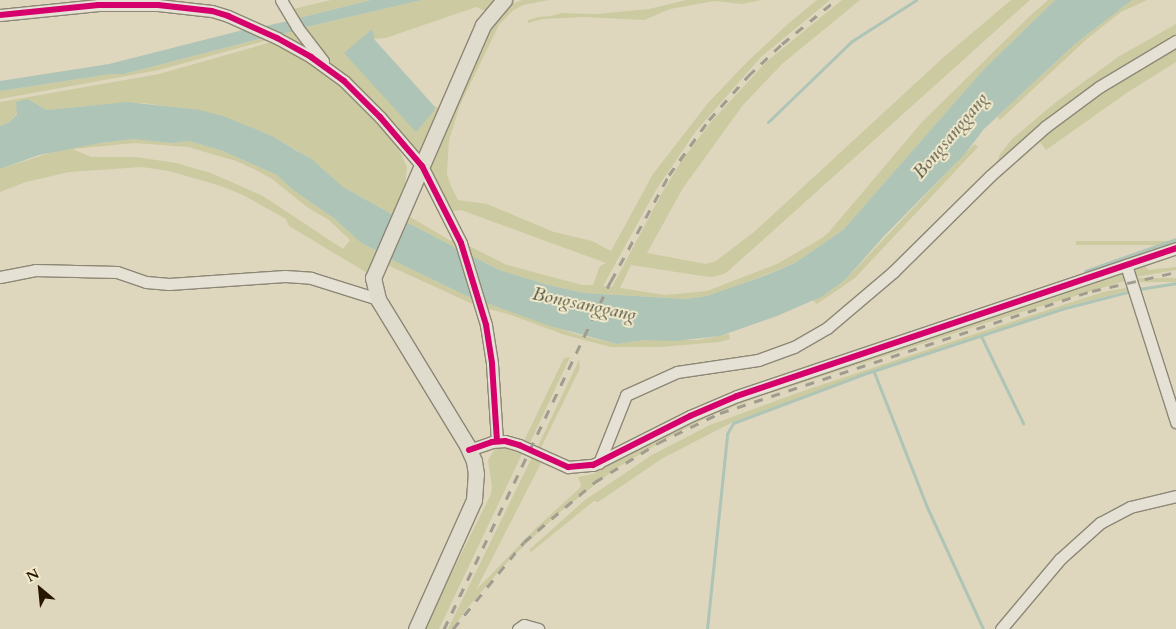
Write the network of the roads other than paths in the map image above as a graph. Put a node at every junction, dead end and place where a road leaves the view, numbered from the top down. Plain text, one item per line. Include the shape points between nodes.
1 (281, 0) edge
2 (504, 0) edge
3 (0, 14) edge
4 (1176, 41) edge
5 (328, 68) junction
6 (422, 166) junction
7 (1176, 248) edge
8 (1126, 265) junction
9 (0, 276) edge
10 (378, 299) junction
11 (1176, 422) edge
12 (497, 441) junction
13 (469, 450) junction
14 (599, 463) junction
15 (1176, 496) edge
16 (416, 629) edge
17 (518, 629) edge
18 (538, 629) edge
19 (1001, 629) edge

1 - 5 street via 297,28
2 - 6 main road via 483,25
3 - 5 street via 98,5 158,5 212,11 276,38
4 - 14 street via 1099,88 1045,127 990,176 893,272 827,328 794,347 758,360 677,372 630,392 620,406
5 - 6 street via 380,117
6 - 10 main road via 374,272 373,284
6 - 12 street via 461,243 481,306 492,364
7 - 8 street
8 - 11 street
8 - 14 street via 737,396 690,416
9 - 10 street via 35,270 117,272 146,282 169,284 285,276 311,278
10 - 13 main road
12 - 13 street
12 - 14 street via 519,445 568,467
13 - 16 main road via 477,481 474,500
15 - 19 street via 1114,514 1093,529 1060,559
17 - 18 street via 524,625

